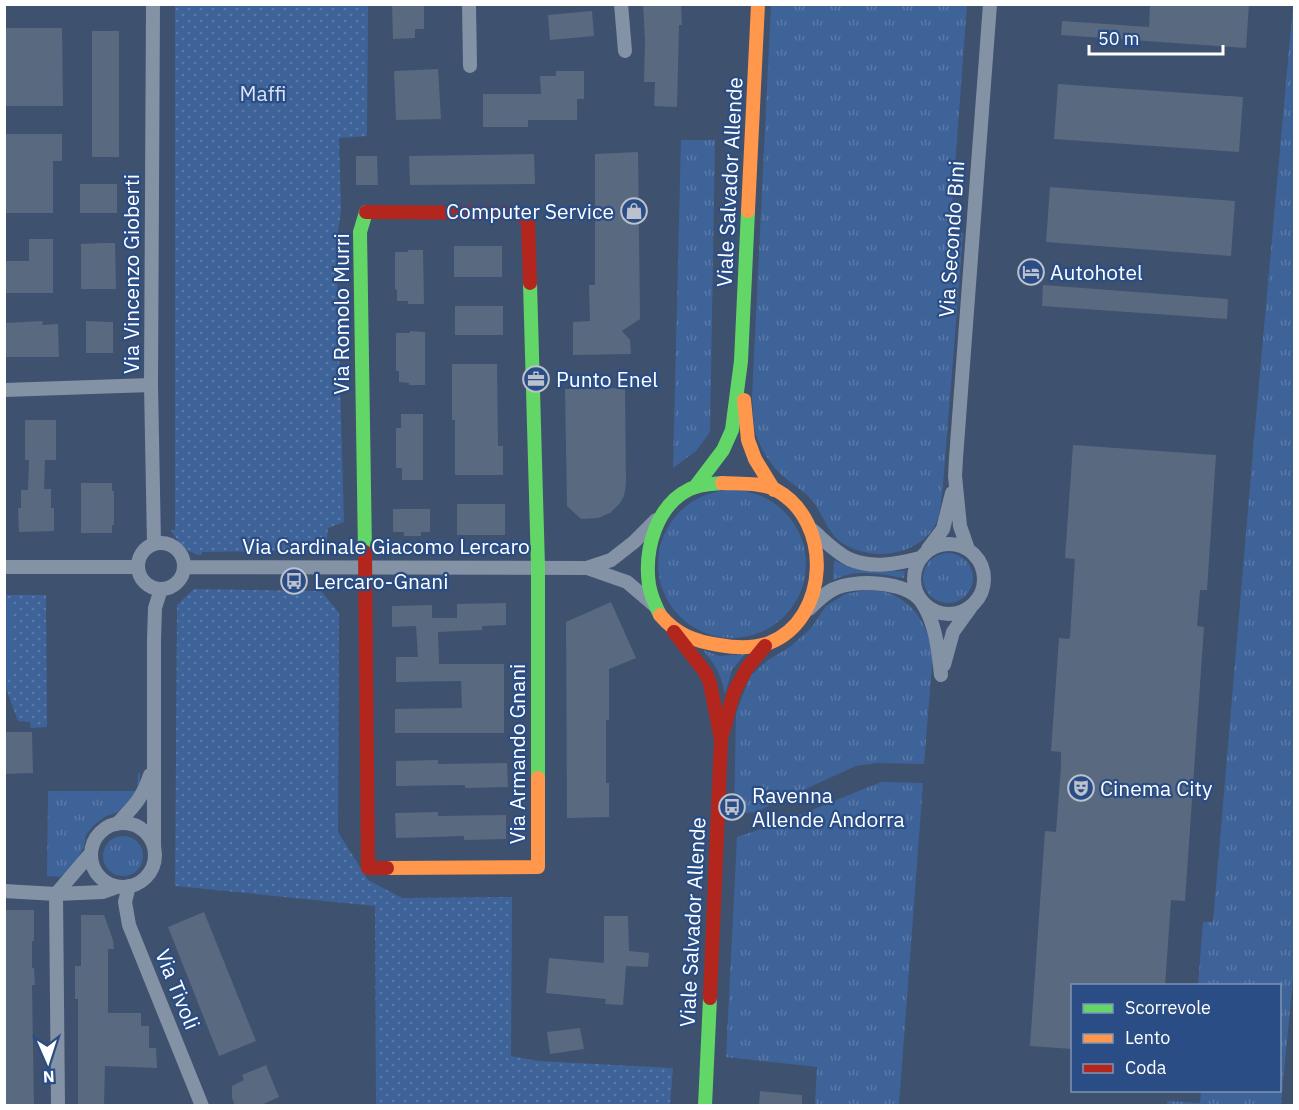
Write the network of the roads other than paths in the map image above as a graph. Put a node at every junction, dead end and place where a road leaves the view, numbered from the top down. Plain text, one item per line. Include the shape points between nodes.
1 (153, 4) edge
2 (469, 4) edge
3 (621, 4) edge
4 (758, 4) edge
5 (990, 4) edge
6 (625, 51) dead end
7 (470, 66) dead end
8 (741, 361) junction
9 (151, 385) junction
10 (4, 390) edge
11 (955, 476) junction
12 (695, 487) junction
13 (774, 490) junction
14 (659, 518) junction
15 (810, 528) junction
16 (154, 543) junction
17 (968, 549) junction
18 (923, 555) junction
19 (4, 567) edge
20 (138, 567) junction
21 (184, 567) junction
22 (538, 567) junction
23 (365, 568) junction
24 (587, 568) junction
25 (161, 589) junction
26 (919, 598) junction
27 (654, 605) junction
28 (972, 606) junction
29 (805, 612) junction
30 (669, 626) junction
31 (765, 645) junction
32 (721, 740) junction
33 (153, 765) junction
34 (117, 824) junction
35 (154, 846) junction
36 (91, 853) junction
37 (123, 886) junction
38 (4, 891) edge
39 (56, 894) junction
40 (58, 1106) edge
41 (202, 1106) edge
42 (705, 1106) edge

1 - 9 street, Via Vincenzo Gioberti
2 - 7 street
3 - 6 street
4 - 8 main road, Viale Salvador Allende
5 - 11 street, Via Secondo Bini
8 - 12 main road, Viale Salvador Allende via 732,430 723,450
8 - 13 main road, Viale Salvador Allende via 748,440
9 - 10 street
9 - 16 street, Via Vincenzo Gioberti
11 - 17 street, Via Secondo Bini via 960,526
11 - 18 street, Via Secondo Bini via 943,529
12 - 13 main road via 722,483
12 - 14 main road via 669,505
13 - 15 main road via 795,506
14 - 24 street, Via Cardinale Giacomo Lercaro via 611,560
14 - 27 main road via 649,555
15 - 18 street via 849,559 894,565
15 - 29 main road via 818,556 817,576
16 - 20 street via 142,552
16 - 21 street via 176,547
17 - 18 street via 946,544
17 - 28 street via 982,566 984,576 983,588
18 - 26 street via 913,578
19 - 20 street
20 - 25 street via 142,580
21 - 23 street, Via Cardinale Giacomo Lercaro
21 - 25 street via 174,585
22 - 23 street, Via Cardinale Giacomo Lercaro
22 - 23 main road, Via Armando Gnani via 538,867 368,868
22 - 23 main road, Via Romolo Murri via 528,220 517,213 366,212 360,232
22 - 24 street, Via Cardinale Giacomo Lercaro
24 - 27 street, Via Cardinale Giacomo Lercaro via 627,582
25 - 33 street via 155,608
26 - 28 street via 938,613 962,612
26 - 28 street via 936,633 941,675 953,632
26 - 29 street via 902,588 858,583 834,588
27 - 30 main road
29 - 31 main road via 781,637
30 - 31 main road via 690,639 714,645
30 - 32 main road, Viale Salvador Allende via 705,672
31 - 32 main road, Viale Salvador Allende via 734,692
32 - 42 main road, Viale Salvador Allende
33 - 34 street via 145,792
33 - 35 street
34 - 35 street via 144,830
34 - 36 street via 99,834
35 - 37 street via 151,872 138,884
36 - 37 street via 101,878
36 - 39 street
37 - 39 street via 103,892
37 - 41 street, Via Tivoli via 129,925
38 - 39 street
39 - 40 street

